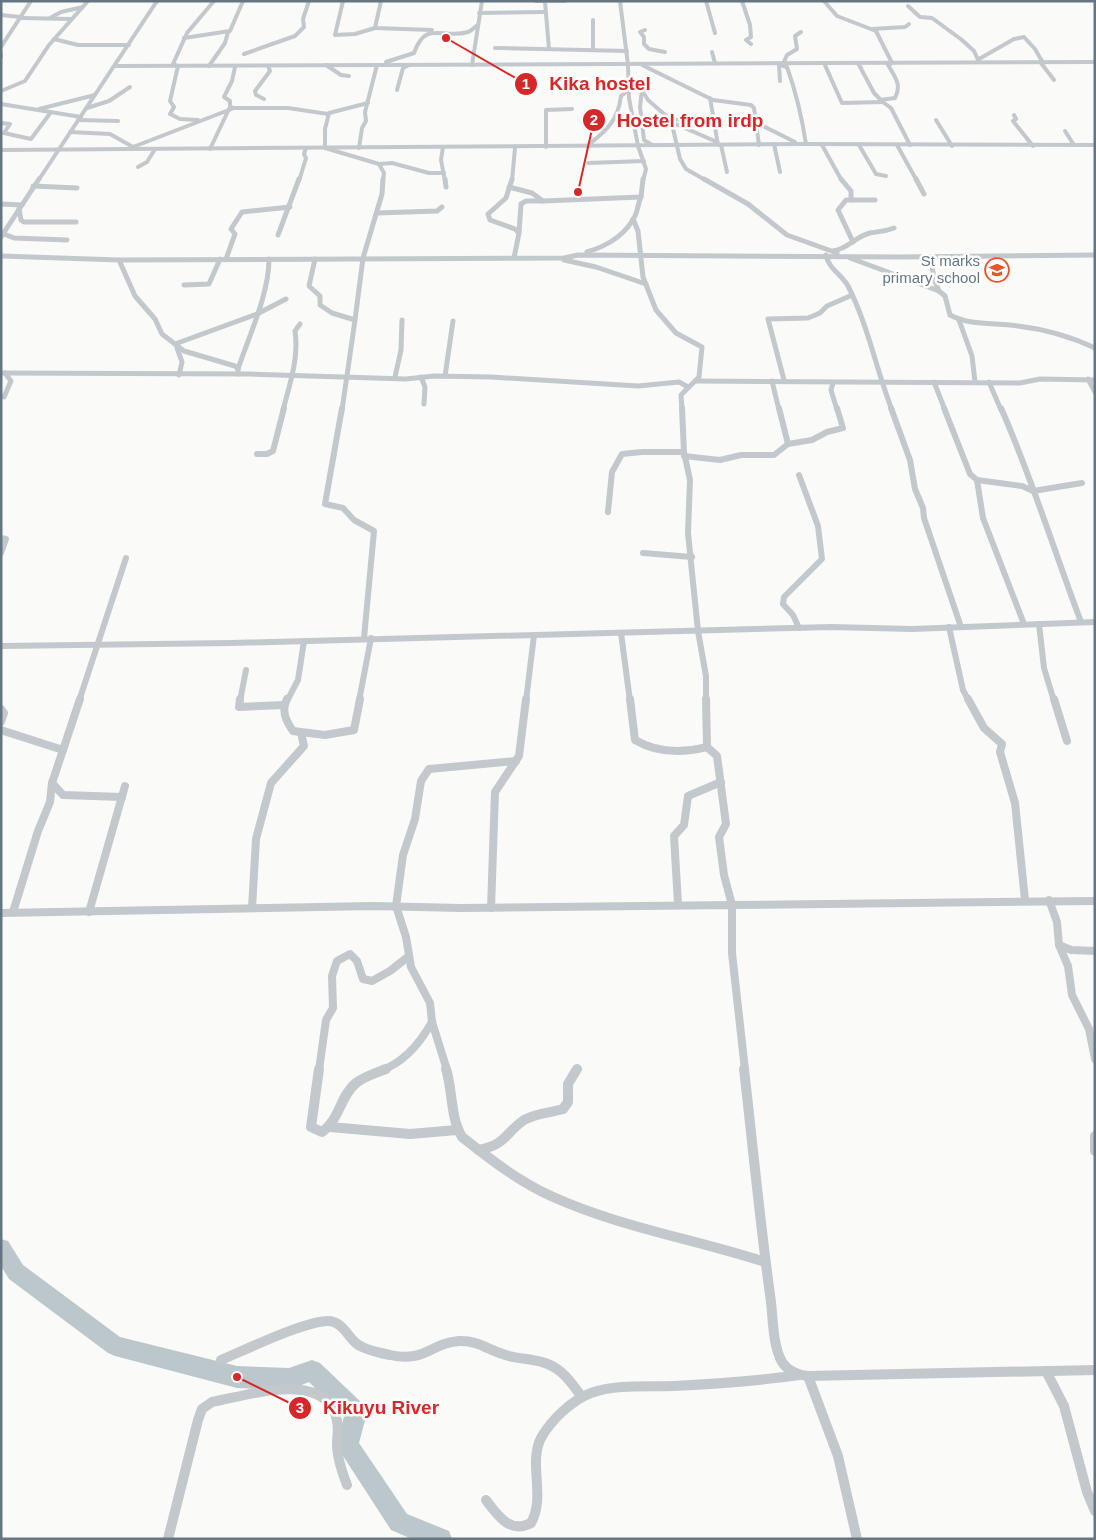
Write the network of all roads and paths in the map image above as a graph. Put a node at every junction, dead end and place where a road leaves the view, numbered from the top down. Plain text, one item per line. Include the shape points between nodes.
1 (31, 1) edge
2 (88, 1) edge
3 (157, 1) edge
4 (214, 1) edge
5 (243, 1) edge
6 (309, 1) edge
7 (343, 1) edge
8 (381, 1) edge
9 (482, 1) edge
10 (536, 1) edge
11 (565, 1) edge
12 (620, 1) edge
13 (706, 1) edge
14 (742, 1) edge
15 (824, 1) edge
16 (545, 2) junction
17 (908, 6) dead end
18 (83, 7) junction
19 (479, 13) junction
20 (545, 13) junction
21 (1, 15) edge
22 (21, 17) junction
23 (50, 18) junction
24 (71, 19) junction
25 (592, 20) dead end
26 (909, 24) dead end
27 (478, 25) junction
28 (374, 28) junction
29 (872, 29) junction
30 (644, 30) dead end
31 (442, 31) junction
32 (228, 32) junction
33 (801, 32) dead end
34 (715, 33) dead end
35 (1, 34) edge
36 (11, 34) junction
37 (184, 38) junction
38 (54, 39) junction
39 (664, 44) dead end
40 (751, 44) dead end
41 (129, 45) junction
42 (1, 47) edge
43 (495, 48) dead end
44 (549, 49) junction
45 (996, 49) junction
46 (593, 50) junction
47 (627, 51) junction
48 (665, 52) junction
49 (712, 52) dead end
50 (244, 54) dead end
51 (979, 60) junction
52 (997, 62) junction
53 (1095, 62) edge
54 (858, 63) junction
55 (1042, 63) junction
56 (640, 64) junction
57 (667, 64) junction
58 (715, 64) junction
59 (779, 64) junction
60 (824, 64) junction
61 (892, 64) junction
62 (326, 65) junction
63 (378, 65) junction
64 (408, 65) junction
65 (472, 65) junction
66 (628, 65) junction
67 (116, 66) junction
68 (178, 66) junction
69 (209, 66) junction
70 (268, 66) junction
71 (235, 67) junction
72 (349, 76) dead end
73 (1054, 80) dead end
74 (629, 81) junction
75 (780, 81) dead end
76 (130, 87) dead end
77 (642, 89) junction
78 (397, 90) dead end
79 (629, 90) junction
80 (1, 91) edge
81 (95, 95) junction
82 (710, 98) junction
83 (264, 100) dead end
84 (882, 100) junction
85 (368, 102) junction
86 (2, 106) edge
87 (87, 108) junction
88 (232, 109) junction
89 (572, 109) dead end
90 (36, 110) junction
91 (51, 112) junction
92 (328, 114) junction
93 (1014, 115) dead end
94 (712, 117) junction
95 (80, 118) junction
96 (202, 119) junction
97 (936, 120) dead end
98 (118, 121) dead end
99 (671, 121) junction
100 (755, 122) junction
101 (1, 123) edge
102 (1065, 131) dead end
103 (70, 132) junction
104 (165, 134) junction
105 (906, 138) junction
106 (719, 144) junction
107 (774, 144) junction
108 (804, 144) junction
109 (678, 145) junction
110 (759, 145) junction
111 (822, 145) junction
112 (859, 145) junction
113 (896, 145) junction
114 (1074, 145) junction
115 (1095, 145) edge
116 (587, 146) junction
117 (638, 146) junction
118 (653, 146) junction
119 (910, 146) junction
120 (952, 146) junction
121 (1033, 146) junction
122 (443, 147) junction
123 (546, 147) junction
124 (132, 148) junction
125 (306, 148) junction
126 (326, 148) junction
127 (359, 148) junction
128 (515, 148) junction
129 (157, 149) junction
130 (210, 149) junction
131 (1, 150) edge
132 (59, 150) junction
133 (644, 161) junction
134 (588, 163) dead end
135 (626, 163) junction
136 (379, 164) junction
137 (138, 167) dead end
138 (646, 169) junction
139 (727, 172) dead end
140 (780, 172) dead end
141 (444, 173) junction
142 (886, 176) dead end
143 (33, 186) junction
144 (446, 187) dead end
145 (509, 187) junction
146 (77, 188) dead end
147 (924, 194) dead end
148 (641, 197) junction
149 (851, 200) junction
150 (876, 200) dead end
151 (543, 201) junction
152 (1, 204) edge
153 (21, 207) junction
154 (290, 207) junction
155 (442, 207) dead end
156 (377, 213) junction
157 (633, 219) junction
158 (76, 222) dead end
159 (894, 228) dead end
160 (3, 233) edge
161 (519, 233) junction
162 (278, 235) dead end
163 (67, 240) dead end
164 (853, 242) junction
165 (831, 251) junction
166 (578, 255) junction
167 (639, 255) junction
168 (1095, 255) edge
169 (1, 256) edge
170 (826, 256) junction
171 (844, 256) junction
172 (934, 257) junction
173 (362, 258) junction
174 (514, 258) junction
175 (550, 258) junction
176 (223, 259) junction
177 (269, 259) junction
178 (314, 259) junction
179 (119, 260) junction
180 (646, 284) junction
181 (184, 285) dead end
182 (938, 291) junction
183 (850, 296) junction
184 (286, 299) dead end
185 (257, 314) junction
186 (355, 320) junction
187 (402, 320) dead end
188 (959, 320) junction
189 (453, 321) dead end
190 (300, 324) dead end
191 (176, 346) junction
192 (1095, 348) edge
193 (238, 372) junction
194 (3, 373) edge
195 (179, 375) junction
196 (291, 376) junction
197 (445, 376) junction
198 (348, 377) junction
199 (396, 377) junction
200 (421, 377) junction
201 (696, 380) junction
202 (784, 380) junction
203 (1092, 380) edge
204 (772, 381) junction
205 (880, 382) junction
206 (934, 382) junction
207 (975, 382) junction
208 (989, 382) junction
209 (833, 383) junction
210 (688, 387) junction
211 (1095, 392) edge
212 (4, 397) dead end
213 (424, 404) dead end
214 (788, 444) junction
215 (257, 454) dead end
216 (684, 454) junction
217 (799, 475) dead end
218 (977, 480) junction
219 (1082, 483) dead end
220 (1033, 491) junction
221 (608, 512) dead end
222 (1, 538) edge
223 (1, 553) edge
224 (643, 553) dead end
225 (692, 556) junction
226 (126, 558) dead end
227 (1081, 622) junction
228 (1095, 622) edge
229 (1024, 624) junction
230 (1039, 624) junction
231 (949, 627) junction
232 (961, 627) junction
233 (799, 628) junction
234 (698, 631) junction
235 (622, 634) junction
236 (534, 635) junction
237 (368, 638) junction
238 (304, 641) junction
239 (98, 643) junction
240 (1, 646) edge
241 (246, 670) dead end
242 (284, 705) junction
243 (1, 709) edge
244 (1, 722) edge
245 (1, 730) edge
246 (301, 733) junction
247 (1067, 741) dead end
248 (707, 747) junction
249 (63, 750) junction
250 (516, 761) junction
251 (721, 782) junction
252 (52, 783) junction
253 (125, 786) dead end
254 (122, 797) junction
255 (1025, 900) junction
256 (1049, 900) junction
257 (1095, 901) edge
258 (678, 904) junction
259 (732, 904) junction
260 (396, 906) junction
261 (252, 908) junction
262 (491, 908) junction
263 (14, 912) junction
264 (89, 912) junction
265 (1, 913) edge
266 (1059, 945) junction
267 (1095, 951) edge
268 (409, 956) junction
269 (432, 1022) junction
270 (1095, 1059) edge
271 (578, 1070) dead end
272 (330, 1126) junction
273 (457, 1130) junction
274 (1095, 1136) edge
275 (478, 1150) junction
276 (1095, 1151) edge
277 (765, 1262) junction
278 (221, 1360) dead end
279 (1095, 1370) edge
280 (1046, 1371) junction
281 (803, 1376) junction
282 (582, 1397) junction
283 (347, 1485) dead end
284 (486, 1500) dead end
285 (1095, 1511) edge
286 (168, 1539) edge
287 (857, 1539) edge

1 - 22 street
2 - 18 street
3 - 41 street
4 - 37 street
5 - 32 street
6 - 50 street via 304,27 296,36
7 - 28 street via 335,35 355,34
8 - 28 street
9 - 19 street
10 - 16 street
11 - 16 street
12 - 47 street
13 - 34 street
14 - 40 street via 750,25 751,37 746,40
15 - 29 street via 837,16
16 - 20 street
17 - 51 street via 920,17 932,18 937,26 971,45
18 - 23 street
18 - 24 street
19 - 20 street
19 - 27 street
20 - 44 street
21 - 22 street
22 - 23 street
22 - 36 street
23 - 24 street
24 - 38 street
25 - 46 street
26 - 29 street
27 - 31 street via 468,32
27 - 65 street
28 - 31 street
29 - 61 street via 878,34
30 - 48 street via 640,32 644,44 649,49
31 - 63 street via 420,38 414,53
32 - 37 street
32 - 69 street
33 - 59 street via 794,36 797,49
35 - 36 street
36 - 42 street
37 - 68 street via 173,60 173,64
38 - 41 street via 78,45
38 - 80 street via 25,81
39 - 48 street
41 - 67 street
43 - 44 street
44 - 46 street
45 - 51 street
45 - 52 street
45 - 55 street via 1024,37
46 - 47 street
47 - 66 street
48 - 57 street
49 - 58 street
51 - 52 street
51 - 61 street
52 - 55 street
53 - 55 street
54 - 60 street
54 - 61 street
54 - 84 street via 874,93
55 - 73 street
56 - 57 street
56 - 66 street
56 - 82 street
57 - 58 street
58 - 59 street
59 - 60 street
59 - 75 street
59 - 108 street via 787,66 798,99
60 - 84 street via 842,103
61 - 84 street via 888,66 897,80 900,93 895,98
62 - 63 street
62 - 70 street
62 - 72 street via 341,75
63 - 64 street
63 - 85 street
64 - 65 street
64 - 78 street via 403,68
65 - 66 street
66 - 74 street
67 - 68 street
67 - 81 street
68 - 69 street
68 - 96 street via 170,101 174,107 170,114 180,120
69 - 71 street
70 - 71 street
70 - 83 street via 270,71 255,91
71 - 88 street via 224,97 230,101
74 - 77 street
74 - 79 street
76 - 87 street via 113,99
77 - 99 street via 648,100
77 - 118 street via 640,107 644,140
79 - 116 street via 621,96 615,125
79 - 117 street
81 - 87 street
81 - 90 street
82 - 94 street
82 - 100 street via 717,102 751,105
84 - 105 street via 891,108
85 - 92 street
85 - 127 street
86 - 90 street
87 - 95 street
88 - 92 street via 288,108
88 - 96 street
88 - 130 street
89 - 123 street via 546,110
90 - 91 street
91 - 95 street
91 - 101 street via 31,139 4,133 10,124
92 - 126 street
93 - 121 street via 1016,126
94 - 99 street
94 - 106 street
95 - 98 street
95 - 103 street
96 - 104 street
97 - 120 street
99 - 106 street
99 - 109 street
100 - 108 street
100 - 110 street
102 - 114 street
103 - 124 street via 110,134
103 - 132 street
104 - 124 street
104 - 129 street
105 - 113 street
105 - 119 street
106 - 109 street
106 - 110 street
106 - 139 street
107 - 108 street
107 - 110 street
107 - 140 street
108 - 111 street
109 - 118 street
109 - 165 street via 680,159 696,176 748,204 787,235
111 - 112 street
111 - 149 street via 851,191
112 - 113 street
112 - 142 street via 876,174
113 - 119 street
113 - 147 street
114 - 115 street
114 - 121 street
116 - 117 street
116 - 123 street
117 - 118 street
117 - 133 street
119 - 120 street
120 - 121 street
122 - 127 street
122 - 128 street
122 - 141 street
123 - 128 street
124 - 129 street
124 - 132 street
125 - 126 street
125 - 130 street
125 - 154 street via 306,158
126 - 127 street
126 - 136 street
128 - 145 street via 514,172
129 - 130 street
129 - 137 street via 147,162
131 - 132 street
132 - 143 street
133 - 135 street
133 - 138 street
134 - 135 street
135 - 138 street
136 - 141 street via 392,162 429,173
136 - 156 street via 384,172
138 - 148 street
141 - 144 street
143 - 146 street
143 - 153 street
145 - 151 street via 532,193
145 - 161 street via 506,198 488,214 490,220
148 - 151 street
148 - 157 street
149 - 150 street
149 - 164 street via 843,202 838,211
151 - 161 street via 522,202
152 - 153 street
153 - 158 street via 21,220 24,222
153 - 160 street
154 - 162 street
154 - 176 street via 242,212 233,224 231,229 235,234
155 - 156 street via 437,210
156 - 173 street
157 - 166 street via 611,243
157 - 167 street via 638,230
159 - 164 street via 882,233 869,233
160 - 163 street via 12,238
161 - 174 street
164 - 165 street via 842,250
165 - 171 street
166 - 167 street
166 - 175 street
167 - 170 street
167 - 180 street
168 - 172 street
169 - 179 street
170 - 171 street
170 - 183 street via 847,284
171 - 172 street
171 - 182 street
172 - 182 street via 931,259 933,279
173 - 174 street
173 - 178 street
173 - 186 street
174 - 175 street
175 - 180 street via 596,267
176 - 177 street
176 - 179 street
176 - 181 street via 209,284
177 - 178 street
177 - 185 street
178 - 186 street via 309,286 320,296 320,305 332,313
179 - 191 street via 135,296 155,319 162,334
180 - 201 street via 659,315 673,331 702,348 700,377
182 - 188 street via 945,296 950,315
183 - 202 street via 808,318 768,319
183 - 205 street via 861,316
184 - 185 street
185 - 191 street
185 - 193 street
186 - 198 street
187 - 199 street
188 - 192 street via 1011,325 1074,337
188 - 207 street via 972,356
189 - 197 street
190 - 196 street via 295,332 297,346
191 - 193 street via 230,364
191 - 195 street via 182,362
193 - 195 street
193 - 196 street
194 - 195 street
194 - 212 street via 11,381
196 - 198 street
196 - 215 street via 273,451
197 - 200 street
197 - 210 street via 638,386 679,382
198 - 199 street
198 - 237 street via 325,504 343,508 354,520 374,531
199 - 200 street
200 - 213 street via 425,387
201 - 204 street
201 - 210 street
202 - 204 street
202 - 209 street
203 - 208 street
203 - 211 street
204 - 214 street
205 - 206 street
205 - 209 street
205 - 232 street via 910,460 915,489
206 - 207 street
206 - 218 street via 970,474
207 - 208 street
208 - 220 street via 1022,456
209 - 214 street via 831,390 843,428 812,440
210 - 216 street via 681,395
214 - 216 street via 774,455 741,455 720,460
216 - 221 street via 630,453 620,456 614,462 608,487
216 - 225 street via 690,480 687,521
217 - 233 street via 817,521 822,551 822,559 784,597 783,604 794,615
218 - 220 street via 1022,486
218 - 229 street via 983,518
219 - 220 street
220 - 227 street
222 - 223 street via 6,539
224 - 225 street
225 - 234 street
226 - 239 street
227 - 228 street
227 - 230 street
229 - 230 street
229 - 232 street
230 - 247 street via 1044,668
231 - 232 street
231 - 233 street
231 - 255 street via 963,690 984,728 1002,744 1000,752 1015,803
233 - 234 street
234 - 235 street
234 - 248 street via 706,676
235 - 236 street
235 - 248 street via 634,740 645,747 693,751
236 - 237 street
236 - 250 street
237 - 238 street
237 - 246 street via 354,730 325,735
238 - 239 street
238 - 242 street via 298,680
239 - 240 street
239 - 249 street
241 - 242 street via 239,707
242 - 246 street via 285,719 294,731
243 - 244 street via 4,713
245 - 249 street via 11,736
246 - 261 street via 304,746 271,783 256,839
248 - 251 street via 717,756
249 - 252 street
250 - 260 street via 429,769 421,781 415,819 403,855
250 - 262 street via 495,792
251 - 258 street via 688,796 684,825 674,836
251 - 259 street via 726,824 719,836
252 - 254 street via 63,795
252 - 263 street via 50,802
253 - 254 street
254 - 264 street
255 - 256 street
255 - 259 street
256 - 257 street
256 - 266 street via 1057,922
258 - 259 street
258 - 262 street
259 - 277 street via 732,953
260 - 261 street
260 - 262 street
260 - 268 street
261 - 264 street
263 - 264 street
263 - 265 street
266 - 267 street via 1071,950
266 - 270 street via 1068,966 1072,995 1089,1029
268 - 269 street via 411,967 430,1003
268 - 272 street via 372,981 363,979 357,961 350,954 336,964 330,993 333,1008 326,1020 311,1127 322,1132
269 - 272 street via 418,1044 399,1061 351,1087
269 - 273 street via 450,1080
271 - 275 street via 568,1084 568,1102 563,1109 531,1117 500,1145
272 - 273 street via 410,1134
273 - 275 street
274 - 276 street
275 - 277 street via 550,1195 644,1229 732,1250
277 - 281 street via 782,1361
278 - 282 street via 304,1326 328,1321 337,1323 358,1345 405,1358 420,1356 459,1341 483,1344 507,1356 556,1368
279 - 280 street
280 - 281 street
280 - 285 street via 1064,1406
281 - 282 street via 609,1390
281 - 287 street via 831,1432 849,1494
282 - 284 street via 546,1430 538,1444 538,1509 534,1519 527,1526 515,1528 507,1525
283 - 286 street via 338,1458 337,1420 314,1391 293,1388 227,1397 202,1409

